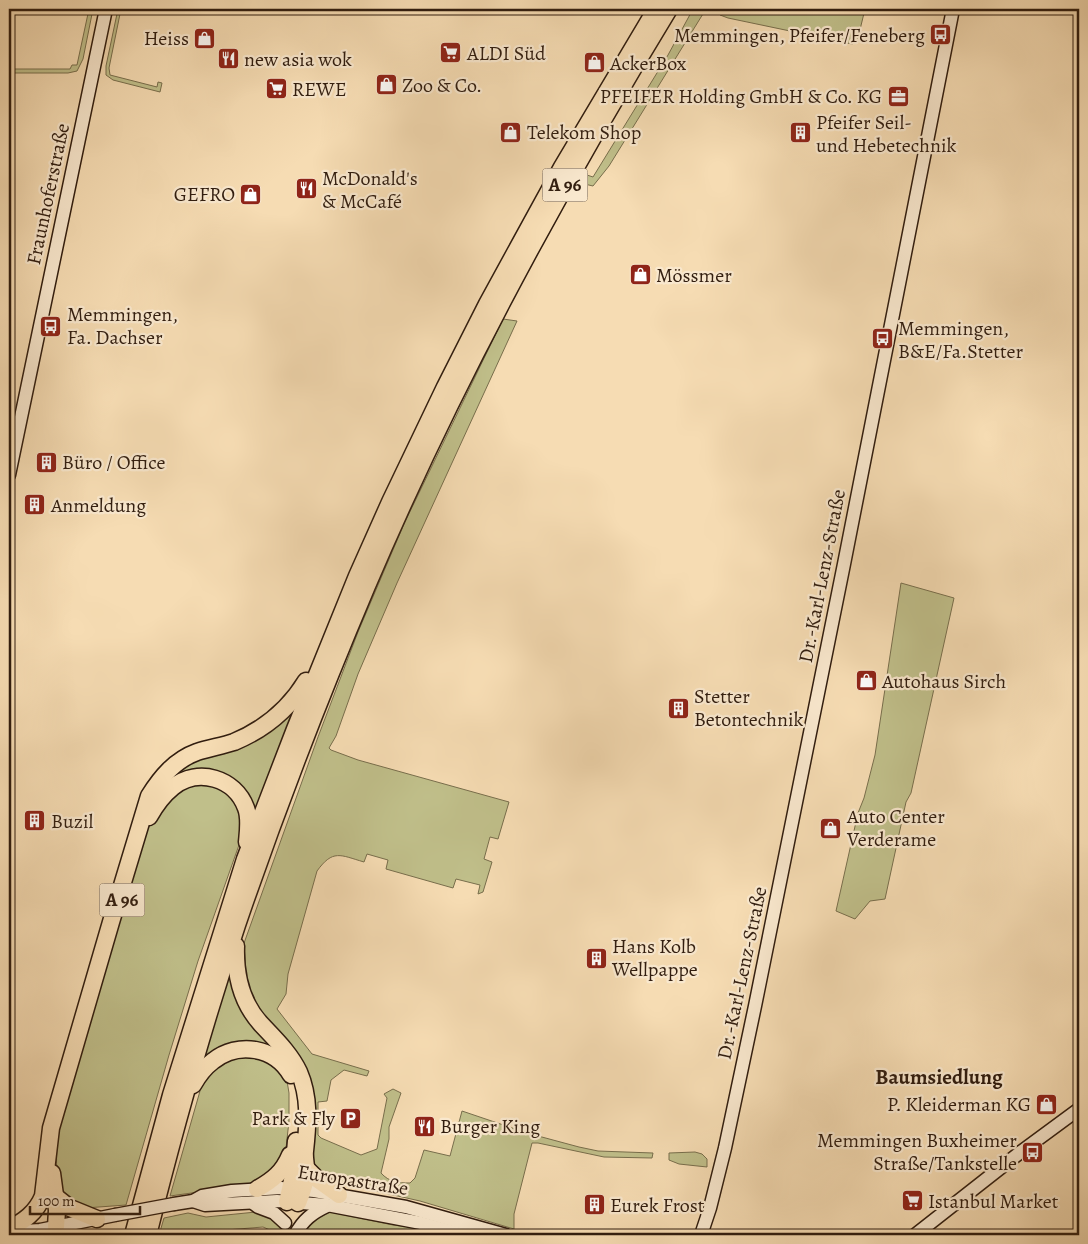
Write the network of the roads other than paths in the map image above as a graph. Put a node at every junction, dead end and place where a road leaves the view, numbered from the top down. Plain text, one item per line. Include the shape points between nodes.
1 (106, 9) edge
2 (656, 9) edge
3 (669, 9) edge
4 (952, 9) edge
5 (9, 475) edge
6 (340, 619) junction
7 (245, 860) junction
8 (236, 929) junction
9 (184, 1097) junction
10 (1079, 1109) edge
11 (295, 1153) junction
12 (306, 1168) junction
13 (50, 1192) junction
14 (255, 1196) junction
15 (295, 1196) junction
16 (333, 1200) junction
17 (710, 1208) junction
18 (96, 1219) junction
19 (56, 1227) junction
20 (287, 1229) edge
21 (9, 1230) edge
22 (133, 1235) edge
23 (148, 1235) edge
24 (294, 1235) edge
25 (465, 1235) edge
26 (506, 1235) edge
27 (695, 1235) edge
28 (701, 1235) edge
29 (709, 1235) edge
30 (915, 1235) edge

1 - 5 street, Fraunhoferstraße
2 - 6 highway, A 96 via 557,175 470,338 390,502
3 - 8 highway, A 96 via 550,212 426,456 332,670
4 - 17 street, Dr.-Karl-Lenz-Straße via 765,957
6 - 7 highway, A 96
6 - 13 highway via 327,633 308,678 295,699 283,711 250,734 195,753 180,762 159,780 149,796 51,1128 47,1154
7 - 13 highway, A 96 via 246,808 230,786 213,778 199,777 174,786 148,817 55,1129
7 - 22 highway, A 96 via 171,1094
8 - 9 highway, A 96
8 - 12 highway, A 96 via 236,972 244,997 253,1014 289,1056 304,1085 308,1120
9 - 11 highway via 204,1069 225,1053 249,1049 268,1053 288,1069 296,1088
9 - 23 highway, A 96
10 - 30 street
11 - 14 highway
11 - 15 highway
12 - 15 highway, A 96 via 305,1183
12 - 16 highway
13 - 18 highway via 70,1208
13 - 19 highway, A 96 via 57,1210
13 - 21 highway via 32,1215
14 - 15 street, Europastraße
14 - 18 street, Europastraße, bridge via 202,1196 193,1201
14 - 20 street via 258,1207 274,1213
15 - 16 street, Europastraße
15 - 20 street
15 - 24 street
16 - 24 street via 307,1217
16 - 25 street, Europastraße
16 - 26 street, Europastraße via 406,1207
17 - 27 street via 699,1218
17 - 28 street, Dr.-Karl-Lenz-Straße
17 - 29 street, Dr.-Karl-Lenz-Straße
18 - 19 street, Europastraße
19 - 21 street, Europastraße

